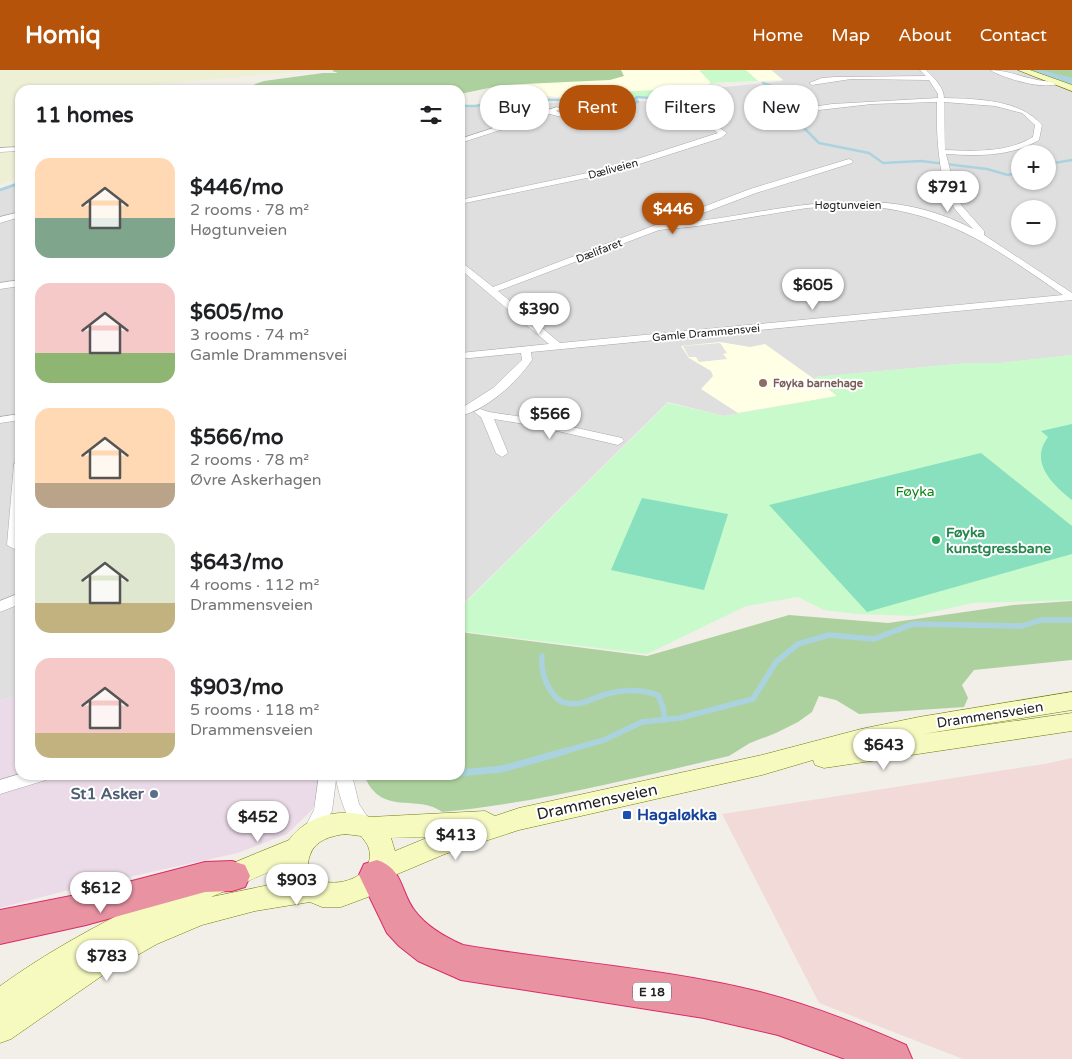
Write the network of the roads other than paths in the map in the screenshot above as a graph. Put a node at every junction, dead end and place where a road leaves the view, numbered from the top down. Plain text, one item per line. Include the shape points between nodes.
1 (923, 70) edge
2 (993, 70) edge
3 (1022, 70) edge
4 (931, 78) junction
5 (812, 83) dead end
6 (1056, 83) junction
7 (1072, 88) edge
8 (941, 101) junction
9 (818, 108) edge
10 (559, 112) edge
11 (719, 130) edge
12 (465, 139) edge
13 (15, 148) edge
14 (0, 150) edge
15 (942, 152) junction
16 (849, 161) dead end
17 (465, 201) edge
18 (15, 216) edge
19 (0, 220) edge
20 (661, 228) junction
21 (986, 239) junction
22 (465, 268) edge
23 (15, 283) edge
24 (0, 286) edge
25 (491, 291) junction
26 (1072, 297) edge
27 (556, 345) junction
28 (525, 349) junction
29 (465, 355) edge
30 (473, 408) junction
31 (465, 411) edge
32 (486, 415) junction
33 (15, 418) edge
34 (0, 420) edge
35 (618, 441) dead end
36 (502, 454) dead end
37 (15, 532) edge
38 (14, 545) dead end
39 (15, 600) edge
40 (0, 607) edge
41 (1072, 701) edge
42 (1072, 722) edge
43 (762, 765) junction
44 (23, 780) edge
45 (327, 780) edge
46 (344, 780) edge
47 (0, 787) edge
48 (519, 819) junction
49 (367, 827) junction
50 (304, 842) junction
51 (232, 876) junction
52 (383, 881) junction
53 (311, 890) junction
54 (0, 927) edge
55 (0, 1004) edge
56 (0, 1028) edge
57 (892, 1059) edge

1 - 4 street
2 - 6 street via 1034,83
3 - 6 main road
4 - 5 street
4 - 8 street via 939,88
6 - 7 main road
8 - 9 street via 865,102
8 - 15 street
8 - 15 street via 1008,105 1028,112 1039,125 1036,138 1023,146 983,152
10 - 12 street via 554,110
11 - 17 street, Dæliveien via 723,133 718,136 608,171
13 - 14 street
15 - 21 street via 958,207
16 - 20 street, Dælifaret via 753,191
18 - 19 street
20 - 21 street, Høgtunveien via 809,206 877,204 929,214
20 - 25 street, Dælifaret
21 - 26 street, Høgtunveien
22 - 25 street
23 - 24 street
25 - 27 street
26 - 27 street, Gamle Drammensvei via 725,332
27 - 28 street, Gamle Drammensvei
28 - 29 street, Gamle Drammensvei
28 - 30 street via 527,360 517,372
30 - 31 street
30 - 32 street
32 - 35 street via 537,422
32 - 36 street
33 - 34 street
37 - 38 street
39 - 40 street
41 - 43 main road, Drammensveien via 919,726
42 - 43 main road, Drammensveien via 871,753
43 - 48 main road, Drammensveien
44 - 47 street
45 - 50 street via 323,811
46 - 49 street via 351,806
48 - 49 main road, Drammensveien
48 - 52 main road, Drammensveien via 438,845
49 - 50 main road via 346,821 326,825
49 - 52 main road via 379,836 383,846
50 - 51 main road
50 - 53 main road via 296,860 297,872
51 - 54 highway via 205,877
51 - 55 main road via 82,948
52 - 53 main road via 339,896
52 - 57 highway, E 18 via 400,921 412,934 431,949 461,962 739,1006 802,1024
53 - 56 main road via 264,897 201,913 161,928 86,968

